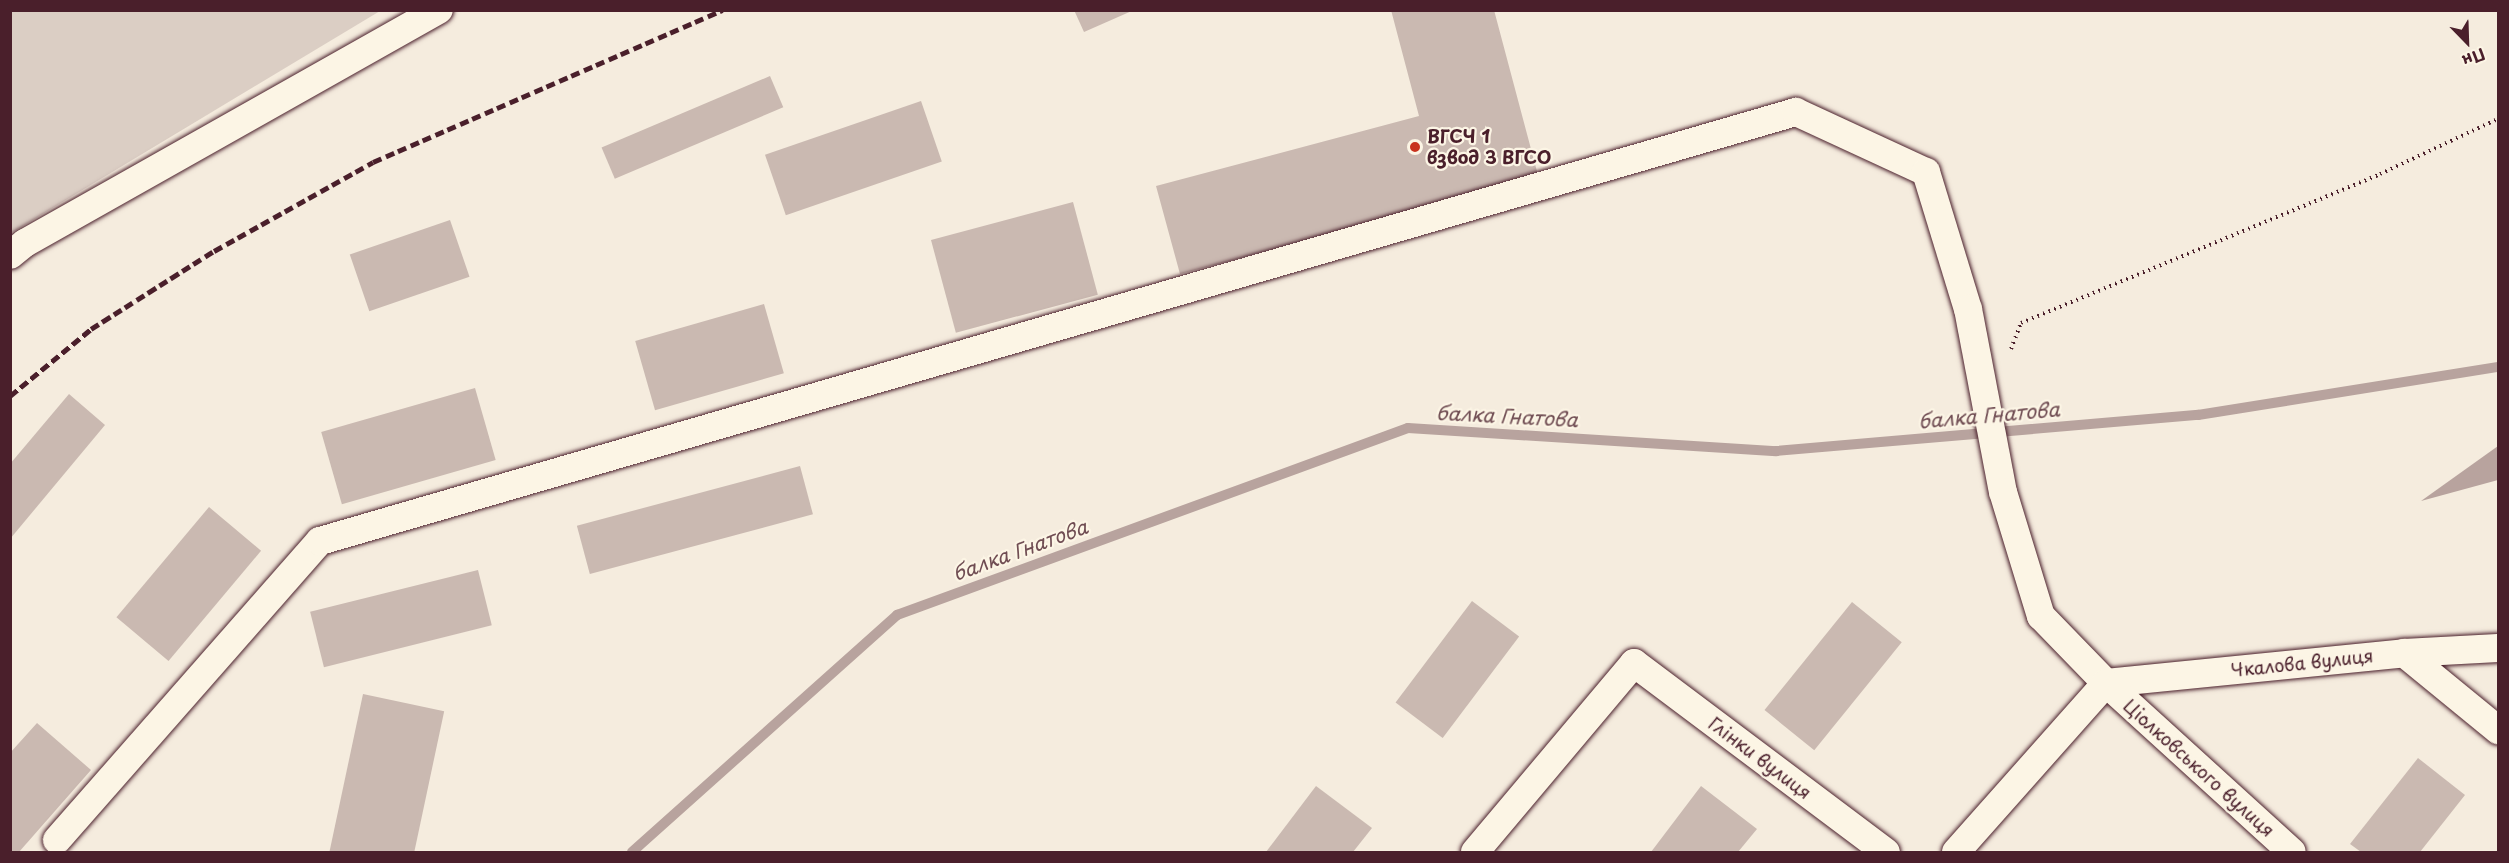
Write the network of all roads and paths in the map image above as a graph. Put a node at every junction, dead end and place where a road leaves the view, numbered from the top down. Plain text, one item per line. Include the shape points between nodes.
1 (439, 10) edge
2 (2499, 119) edge
3 (10, 255) edge
4 (2008, 356) dead end
5 (2499, 648) edge
6 (2404, 652) junction
7 (2106, 683) junction
8 (2499, 730) edge
9 (57, 840) dead end
10 (1475, 852) edge
11 (1886, 852) edge
12 (1956, 852) edge
13 (2292, 852) edge

1 - 3 street via 35,237
2 - 4 path via 2380,174 2021,323
5 - 6 street, Чкалова вулиця
6 - 7 street, Чкалова вулиця
6 - 8 street
7 - 9 street, Ціолковського вулиця via 2041,616 2003,492 1968,309 1926,172 1796,112 320,541
7 - 12 street
7 - 13 street, Ціолковського вулиця
10 - 11 street, Глінки вулиця via 1634,663

